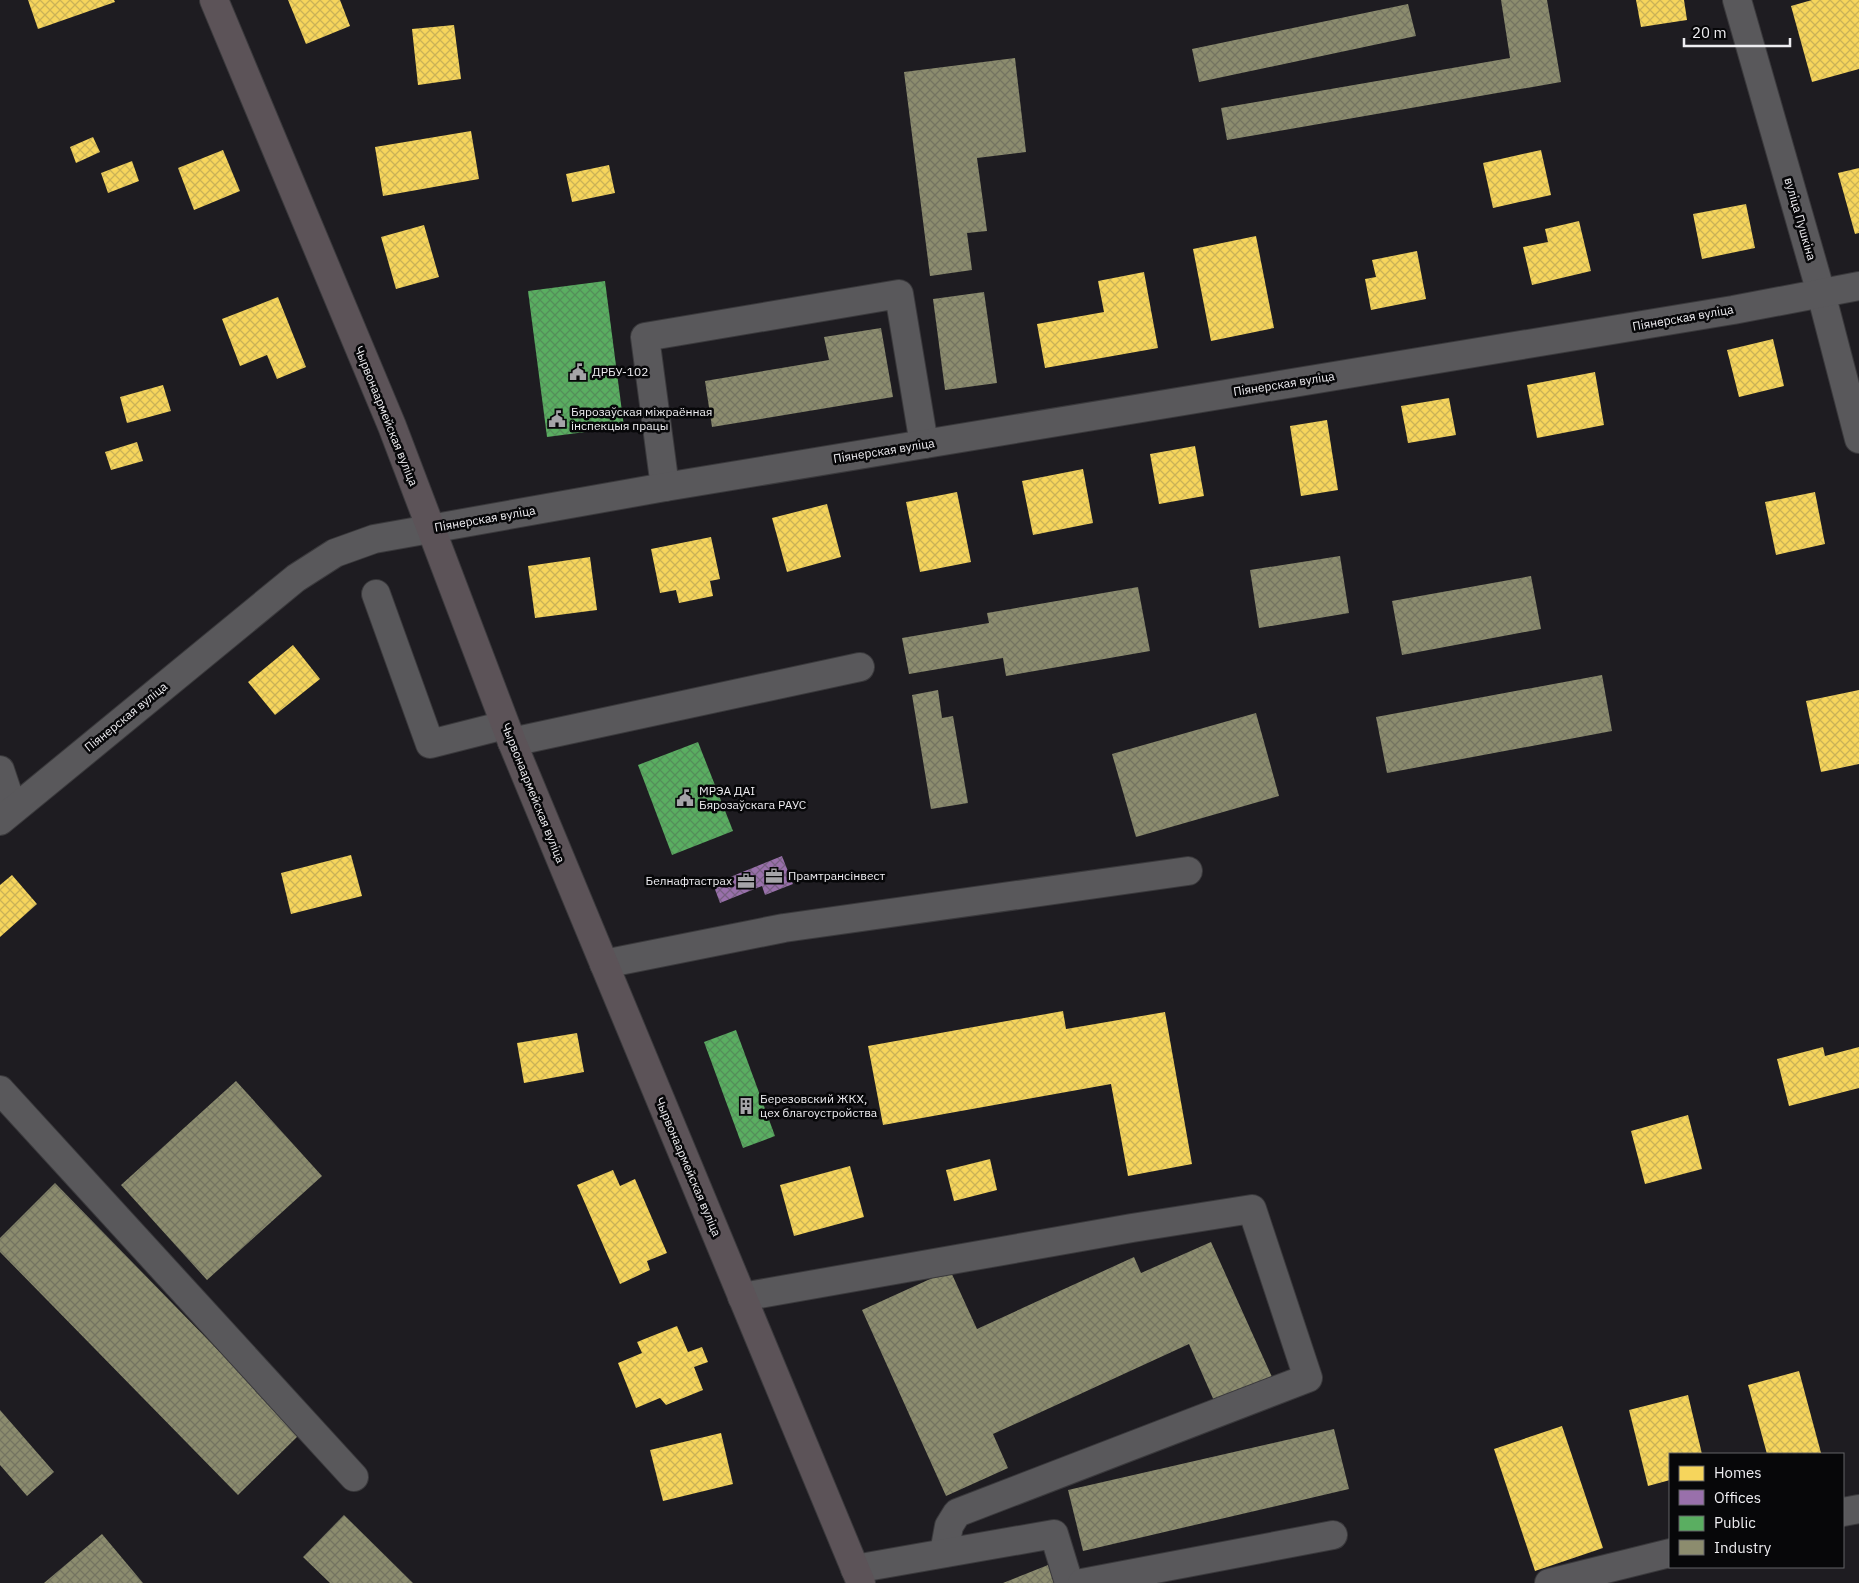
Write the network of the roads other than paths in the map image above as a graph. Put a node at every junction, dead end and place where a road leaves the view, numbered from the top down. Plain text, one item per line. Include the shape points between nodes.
1 (214, 0) edge
2 (1737, 0) edge
3 (1859, 286) edge
4 (1821, 293) junction
5 (1859, 439) edge
6 (924, 444) junction
7 (665, 487) junction
8 (429, 529) junction
9 (376, 594) dead end
10 (860, 667) dead end
11 (508, 733) junction
12 (0, 770) edge
13 (6, 815) edge
14 (1188, 871) dead end
15 (604, 964) junction
16 (0, 1090) edge
17 (742, 1297) junction
18 (354, 1477) dead end
19 (1859, 1509) edge
20 (1844, 1512) edge
21 (1333, 1535) dead end
22 (944, 1553) junction
23 (1669, 1553) edge
24 (858, 1576) edge
25 (1069, 1583) edge
26 (1082, 1583) edge
27 (1549, 1583) edge

1 - 8 main road, Чырвонаармейская вуліца via 392,426
2 - 4 street, вуліца Пушкіна
3 - 4 street, Піянерская вуліца
4 - 5 street, вуліца Пушкіна
4 - 6 street, Піянерская вуліца
6 - 7 street, Піянерская вуліца
6 - 7 street via 899,294 645,337
7 - 8 street, Піянерская вуліца
8 - 11 main road, Чырвонаармейская вуліца
8 - 13 street, Піянерская вуліца via 374,539 335,553 296,578
9 - 11 street via 430,744
10 - 11 street
11 - 15 main road, Чырвонаармейская вуліца
12 - 13 street
14 - 15 street via 784,928
15 - 17 main road, Чырвонаармейская вуліца
16 - 18 street
17 - 22 street via 1252,1209 1308,1378 957,1513 949,1526
17 - 24 main road, Чырвонаармейская вуліца
19 - 20 street
21 - 26 street
22 - 24 street
22 - 25 street via 1054,1534
23 - 27 street

